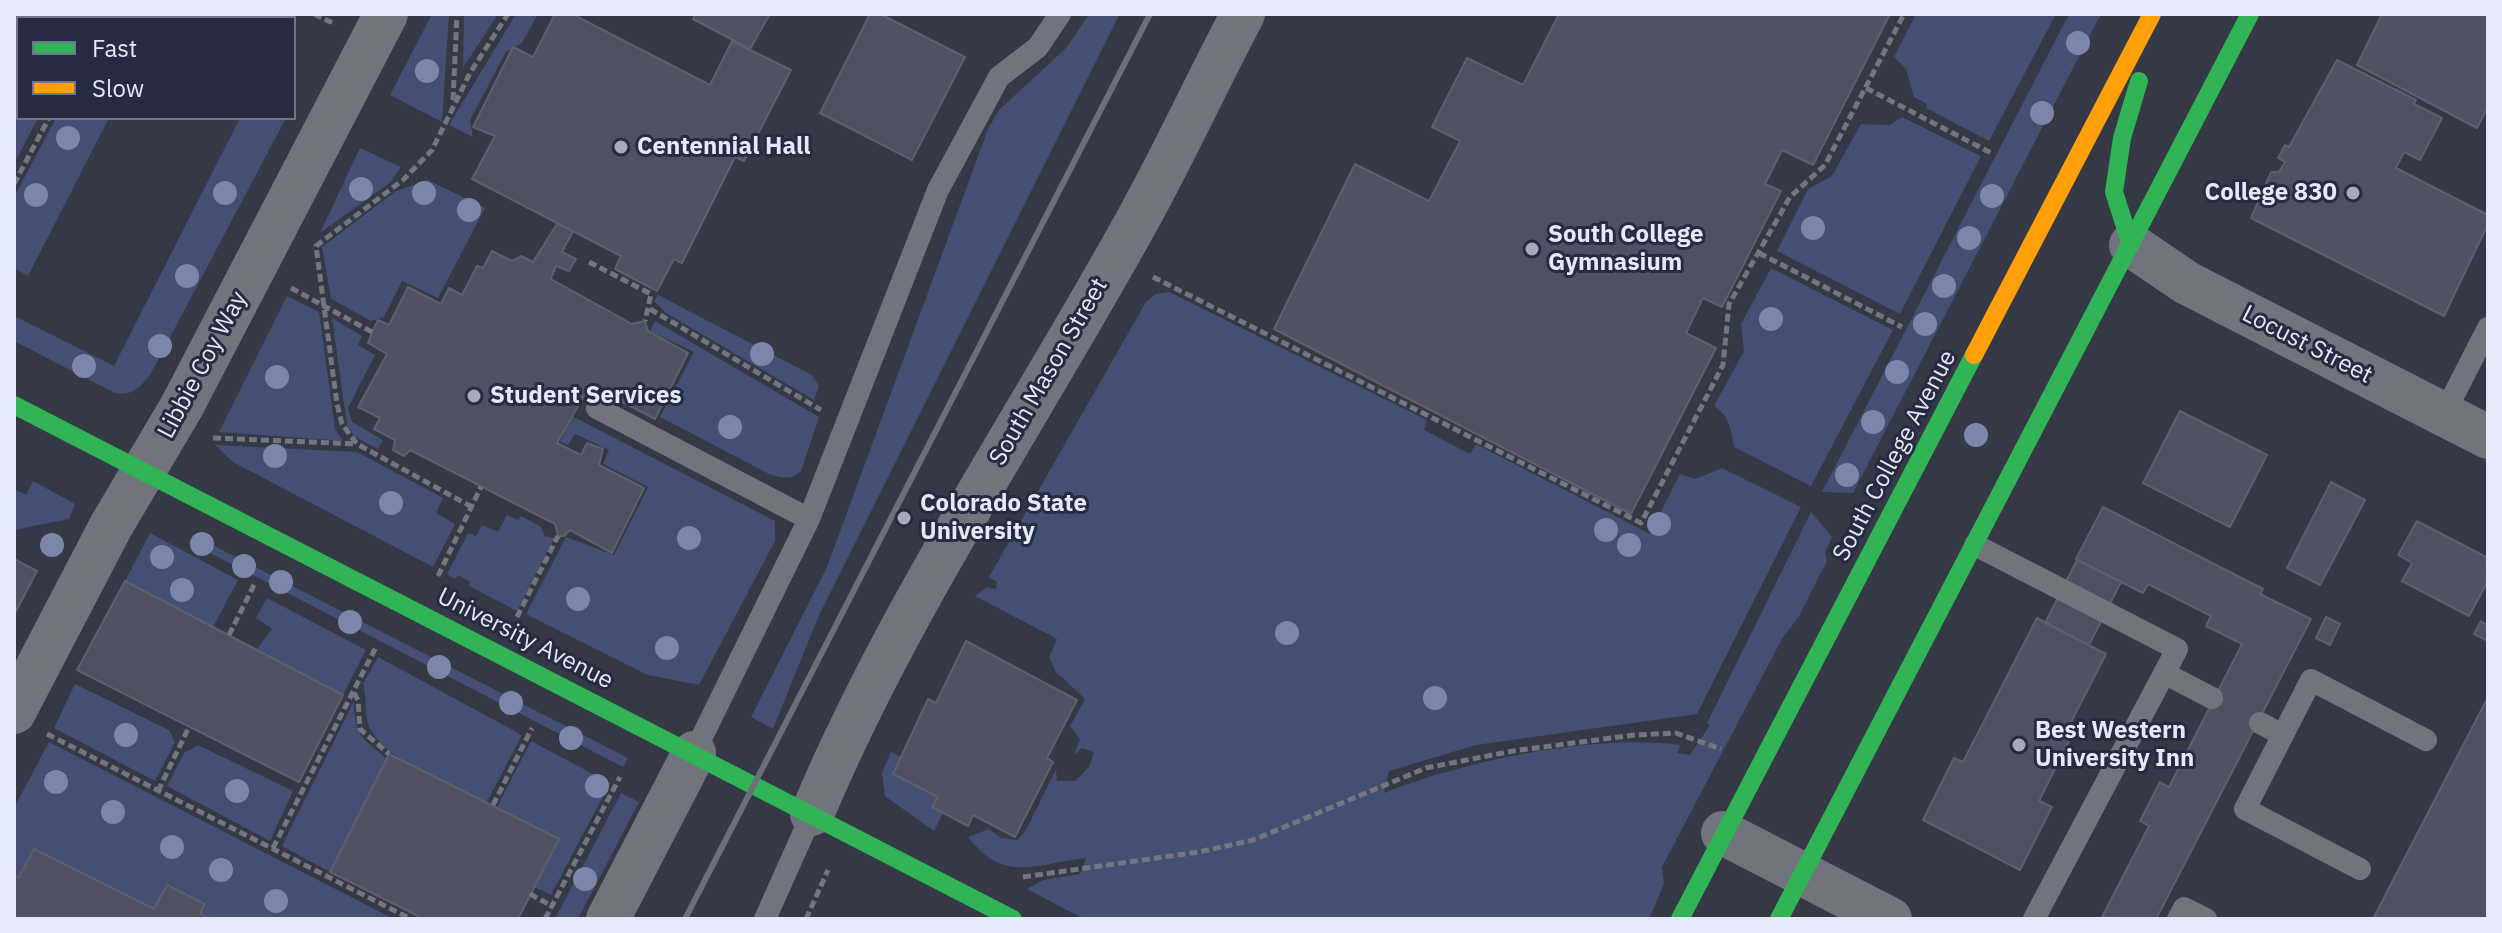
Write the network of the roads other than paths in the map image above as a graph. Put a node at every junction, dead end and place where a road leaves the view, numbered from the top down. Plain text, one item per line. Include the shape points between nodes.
1 (386, 14) edge
2 (1060, 14) edge
3 (1243, 14) edge
4 (2152, 14) edge
5 (2159, 14) edge
6 (2250, 14) edge
7 (2131, 245) junction
8 (2488, 328) edge
9 (14, 405) edge
10 (597, 408) dead end
11 (2444, 414) junction
12 (2488, 437) edge
13 (146, 471) junction
14 (809, 519) junction
15 (1975, 545) junction
16 (2164, 673) junction
17 (2212, 698) dead end
18 (28, 722) edge
19 (2260, 723) dead end
20 (2283, 735) junction
21 (2426, 740) dead end
22 (694, 753) junction
23 (812, 814) junction
24 (1723, 833) junction
25 (2360, 869) dead end
26 (1802, 873) junction
27 (608, 919) edge
28 (765, 919) edge
29 (1013, 919) edge
30 (1680, 919) edge
31 (1779, 919) edge
32 (1890, 919) edge
33 (2034, 919) edge
34 (2178, 919) edge
35 (2206, 919) edge

1 - 13 street, Libbie Coy Way
2 - 14 lane via 1038,47 999,77 938,190
3 - 23 street, South Mason Street via 1138,219 906,619
4 - 24 main road, South College Avenue
5 - 7 main road via 2122,138 2114,192
6 - 7 main road
7 - 11 street, Locust Street via 2187,283
7 - 15 main road
8 - 11 lane
9 - 13 main road, University Avenue
10 - 14 lane
11 - 12 street, Locust Street
13 - 18 street, Libbie Coy Way via 111,526
13 - 22 main road, University Avenue
14 - 22 lane
15 - 16 lane via 2177,649
15 - 26 main road
16 - 17 lane
16 - 33 lane
19 - 20 lane
20 - 21 lane via 2311,680
20 - 25 lane via 2245,809
22 - 23 main road, University Avenue
22 - 27 street
23 - 28 lane
23 - 29 main road, University Avenue
24 - 26 street
24 - 30 main road, South College Avenue
26 - 31 main road
26 - 32 street
34 - 35 lane via 2184,908

